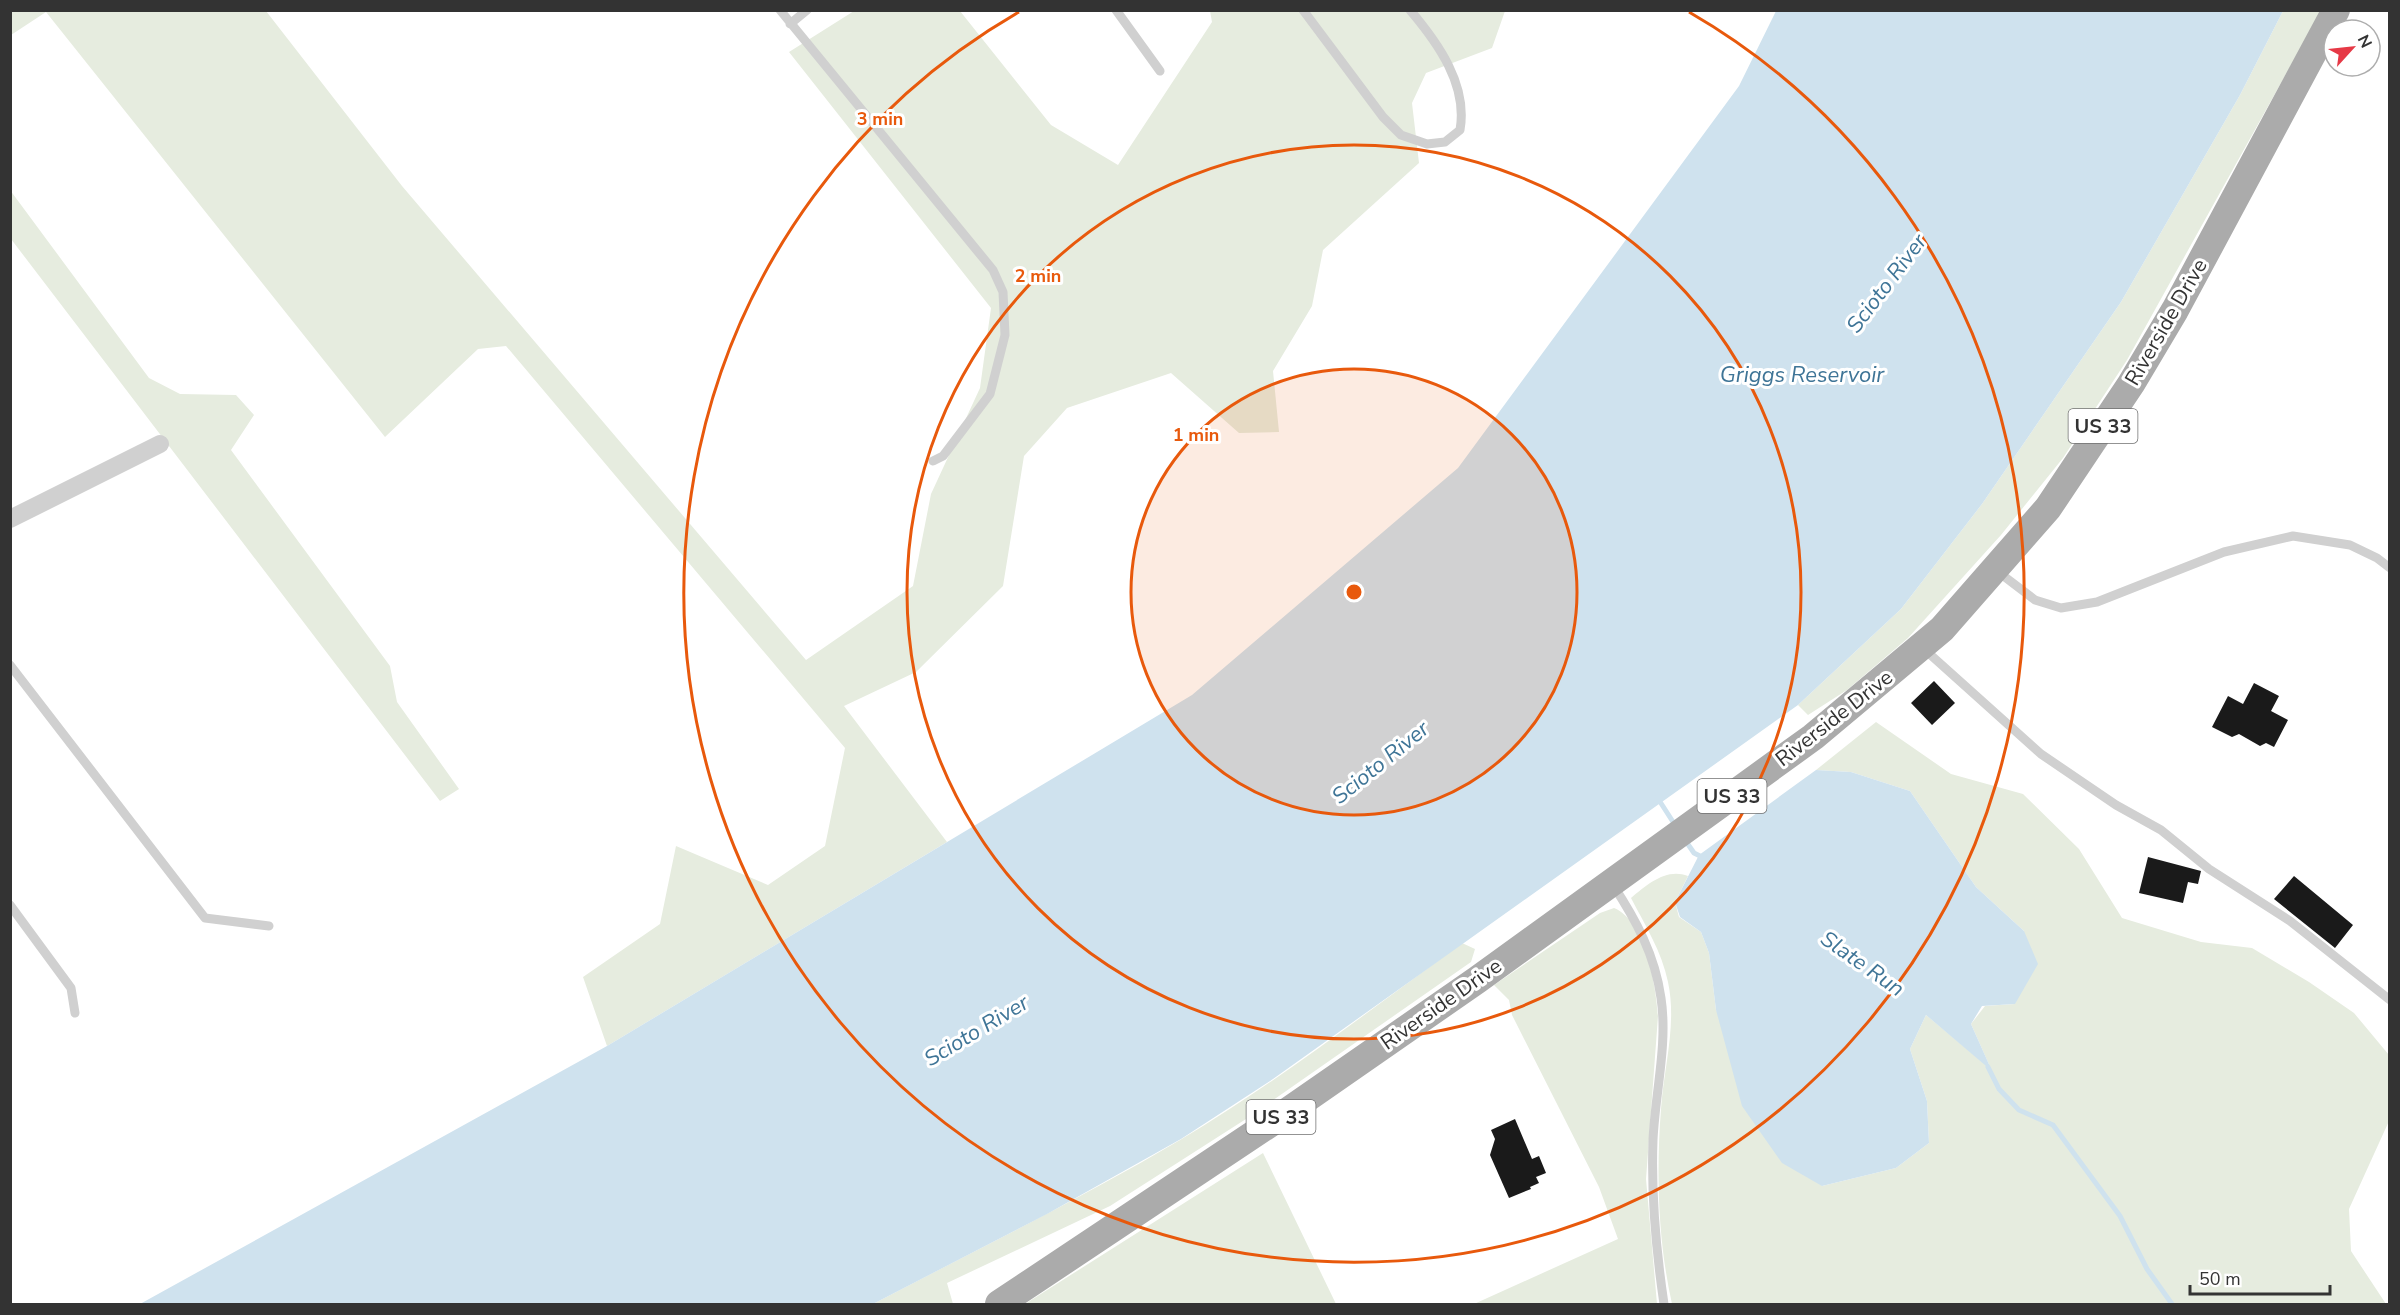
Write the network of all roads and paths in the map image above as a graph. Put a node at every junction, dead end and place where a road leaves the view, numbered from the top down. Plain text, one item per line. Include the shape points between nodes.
1 (780, 10) edge
2 (807, 10) edge
3 (1116, 10) edge
4 (1303, 10) edge
5 (1410, 10) edge
6 (2336, 10) edge
7 (790, 24) junction
8 (1160, 71) dead end
9 (160, 444) dead end
10 (933, 461) dead end
11 (10, 519) edge
12 (2390, 568) edge
13 (1995, 569) junction
14 (1922, 648) junction
15 (10, 665) edge
16 (1611, 883) junction
17 (10, 905) edge
18 (269, 926) dead end
19 (2390, 1000) edge
20 (75, 1013) dead end
21 (999, 1305) edge
22 (1664, 1305) edge

1 - 7 lane
2 - 7 lane
3 - 8 lane
4 - 5 lane via 1383,117 1401,135 1427,144 1445,142 1460,130 1463,112 1455,80 1434,38
6 - 13 main road, Riverside Drive / US 33 via 2175,310 2131,384 2048,508
7 - 10 lane via 993,270 1003,292 1005,336 990,394 943,456
9 - 11 street
12 - 13 lane via 2350,545 2293,536 2224,552 2097,602 2061,608 2035,600
13 - 14 main road, Riverside Drive / US 33
14 - 16 main road, Riverside Drive / US 33 via 1813,737
14 - 19 lane via 2042,754 2116,805 2161,830 2209,869 2290,921
15 - 18 lane via 205,918
16 - 21 main road, Riverside Drive / US 33 via 1294,1108
16 - 22 lane via 1643,935 1662,999 1653,1140 1654,1211
17 - 20 lane via 71,987

